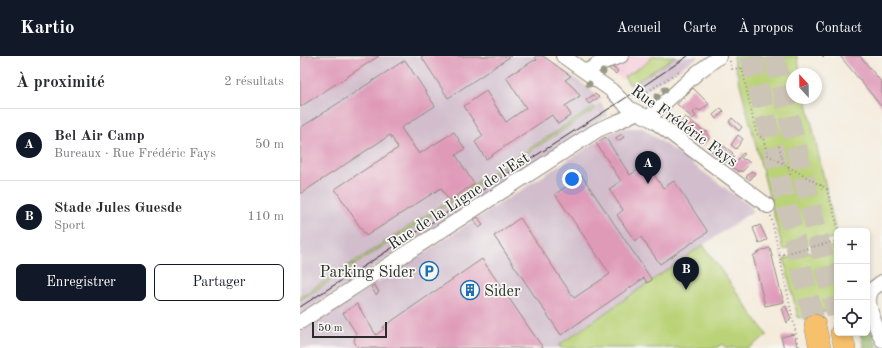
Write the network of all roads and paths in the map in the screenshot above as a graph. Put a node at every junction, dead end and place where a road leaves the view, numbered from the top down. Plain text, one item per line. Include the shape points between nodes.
1 (621, 56) edge
2 (720, 56) edge
3 (729, 56) edge
4 (823, 56) edge
5 (569, 58) edge
6 (823, 60) dead end
7 (685, 68) dead end
8 (586, 72) junction
9 (641, 110) junction
10 (779, 146) dead end
11 (784, 164) junction
12 (788, 166) junction
13 (791, 177) dead end
14 (821, 185) junction
15 (821, 192) dead end
16 (768, 206) joint
17 (838, 228) edge
18 (834, 242) edge
19 (779, 255) junction
20 (882, 282) edge
21 (300, 322) edge
22 (815, 325) tunnel mouth
23 (842, 336) edge
24 (882, 340) edge
25 (799, 348) edge
26 (820, 348) edge
27 (845, 348) edge

1 - 8 street via 598,64
2 - 9 street, Rue de la Ligne de l'Est
3 - 11 path, bridge via 732,69 742,68 756,133 763,139 768,155
4 - 6 path
5 - 8 street, Rue Frédéric Fays
7 - 9 path via 647,92
8 - 9 street, Rue Frédéric Fays via 611,90 629,108
9 - 16 street, Rue Frédéric Fays
9 - 21 street, Rue de la Ligne de l'Est via 596,131
10 - 11 path
11 - 12 path, bridge
12 - 13 path
12 - 14 path, bridge
14 - 15 path, bridge
14 - 17 path, bridge via 827,189
16 - 19 path
18 - 19 path, bridge
19 - 25 path
20 - 24 street via 872,291 868,301
22 - 26 highway
23 - 27 highway

